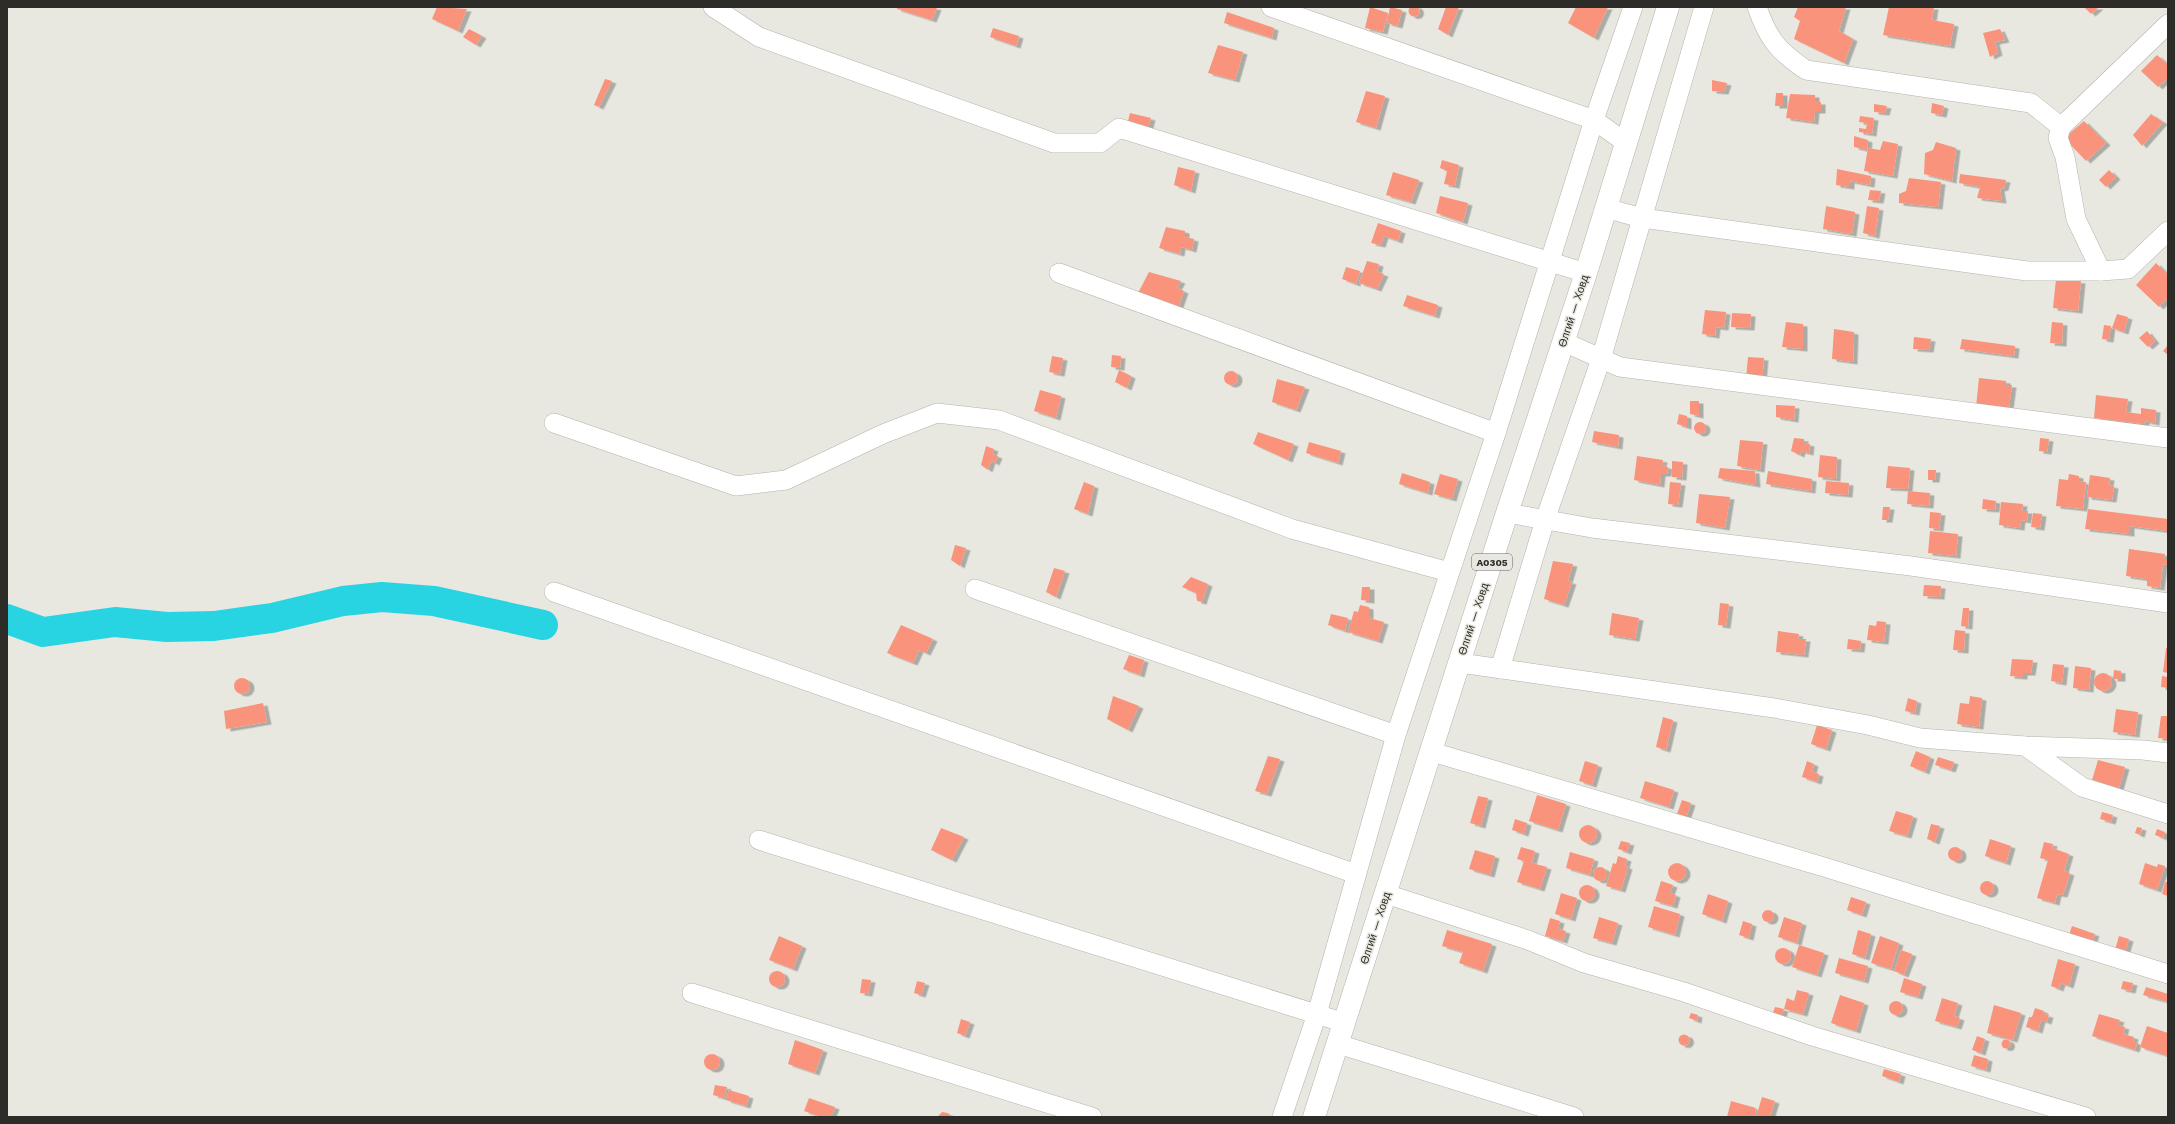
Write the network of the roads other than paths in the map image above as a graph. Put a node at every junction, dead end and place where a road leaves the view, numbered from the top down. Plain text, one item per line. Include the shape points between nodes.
1 (713, 7) edge
2 (1271, 7) edge
3 (1633, 7) edge
4 (1668, 7) edge
5 (1704, 7) edge
6 (1757, 7) edge
7 (2168, 24) edge
8 (1594, 120) junction
9 (2061, 127) junction
10 (1625, 142) junction
11 (1605, 208) junction
12 (1642, 218) junction
13 (2168, 231) edge
14 (1549, 263) junction
15 (2101, 272) junction
16 (1059, 273) dead end
17 (1586, 273) junction
18 (1564, 342) junction
19 (1600, 359) junction
20 (554, 423) dead end
21 (1496, 432) junction
22 (2168, 438) edge
23 (1507, 513) junction
24 (1544, 520) junction
25 (1449, 572) junction
26 (975, 589) dead end
27 (554, 592) dead end
28 (2168, 603) edge
29 (1460, 663) junction
30 (1500, 669) junction
31 (1396, 735) junction
32 (2025, 746) junction
33 (1432, 752) junction
34 (2168, 753) edge
35 (2168, 814) edge
36 (759, 840) dead end
37 (1356, 874) junction
38 (1386, 894) junction
39 (2168, 974) edge
40 (692, 993) dead end
41 (1316, 1014) junction
42 (1345, 1023) junction
43 (1338, 1044) junction
44 (1092, 1117) edge
45 (1282, 1117) edge
46 (1314, 1117) edge
47 (1574, 1117) edge
48 (2086, 1117) edge

1 - 14 street via 759,37 1054,143 1100,143 1119,128
2 - 8 street
3 - 8 street
4 - 10 highway, Өлгий — Ховд / A0305
5 - 12 street
6 - 9 street via 1764,28 1784,55 1806,70 2031,102
7 - 9 street
8 - 10 street
8 - 14 street
9 - 15 street via 2058,138 2065,157 2076,219
10 - 11 highway, Өлгий — Ховд / A0305
11 - 12 street
11 - 17 highway, Өлгий — Ховд / A0305
12 - 15 street via 2027,271
12 - 19 street
13 - 15 street via 2128,269
14 - 17 street
14 - 21 street
16 - 21 street
17 - 18 highway, Өлгий — Ховд / A0305
18 - 19 street
18 - 23 highway, Өлгий — Ховд / A0305
19 - 22 street via 1620,367
19 - 24 street
20 - 25 street via 736,486 786,480 883,434 937,413 999,420 1292,529
21 - 25 street
23 - 24 street
23 - 29 highway, Өлгий — Ховд / A0305
24 - 28 street via 1911,566
24 - 30 street
25 - 31 street
26 - 31 street
27 - 37 street
29 - 30 street
29 - 33 highway, Өлгий — Ховд / A0305
30 - 32 street via 1774,708 1868,725 1920,738
31 - 37 street
32 - 34 street
32 - 35 street via 2082,787
33 - 38 highway, Өлгий — Ховд / A0305
33 - 39 street via 1824,867
36 - 41 street
37 - 41 street
38 - 42 highway, Өлгий — Ховд / A0305
38 - 48 street via 1528,940 1584,963 1684,992 1812,1036
40 - 44 street
41 - 42 street
41 - 45 street
42 - 43 highway, Өлгий — Ховд / A0305
43 - 46 highway, Өлгий — Ховд / A0305
43 - 47 street

